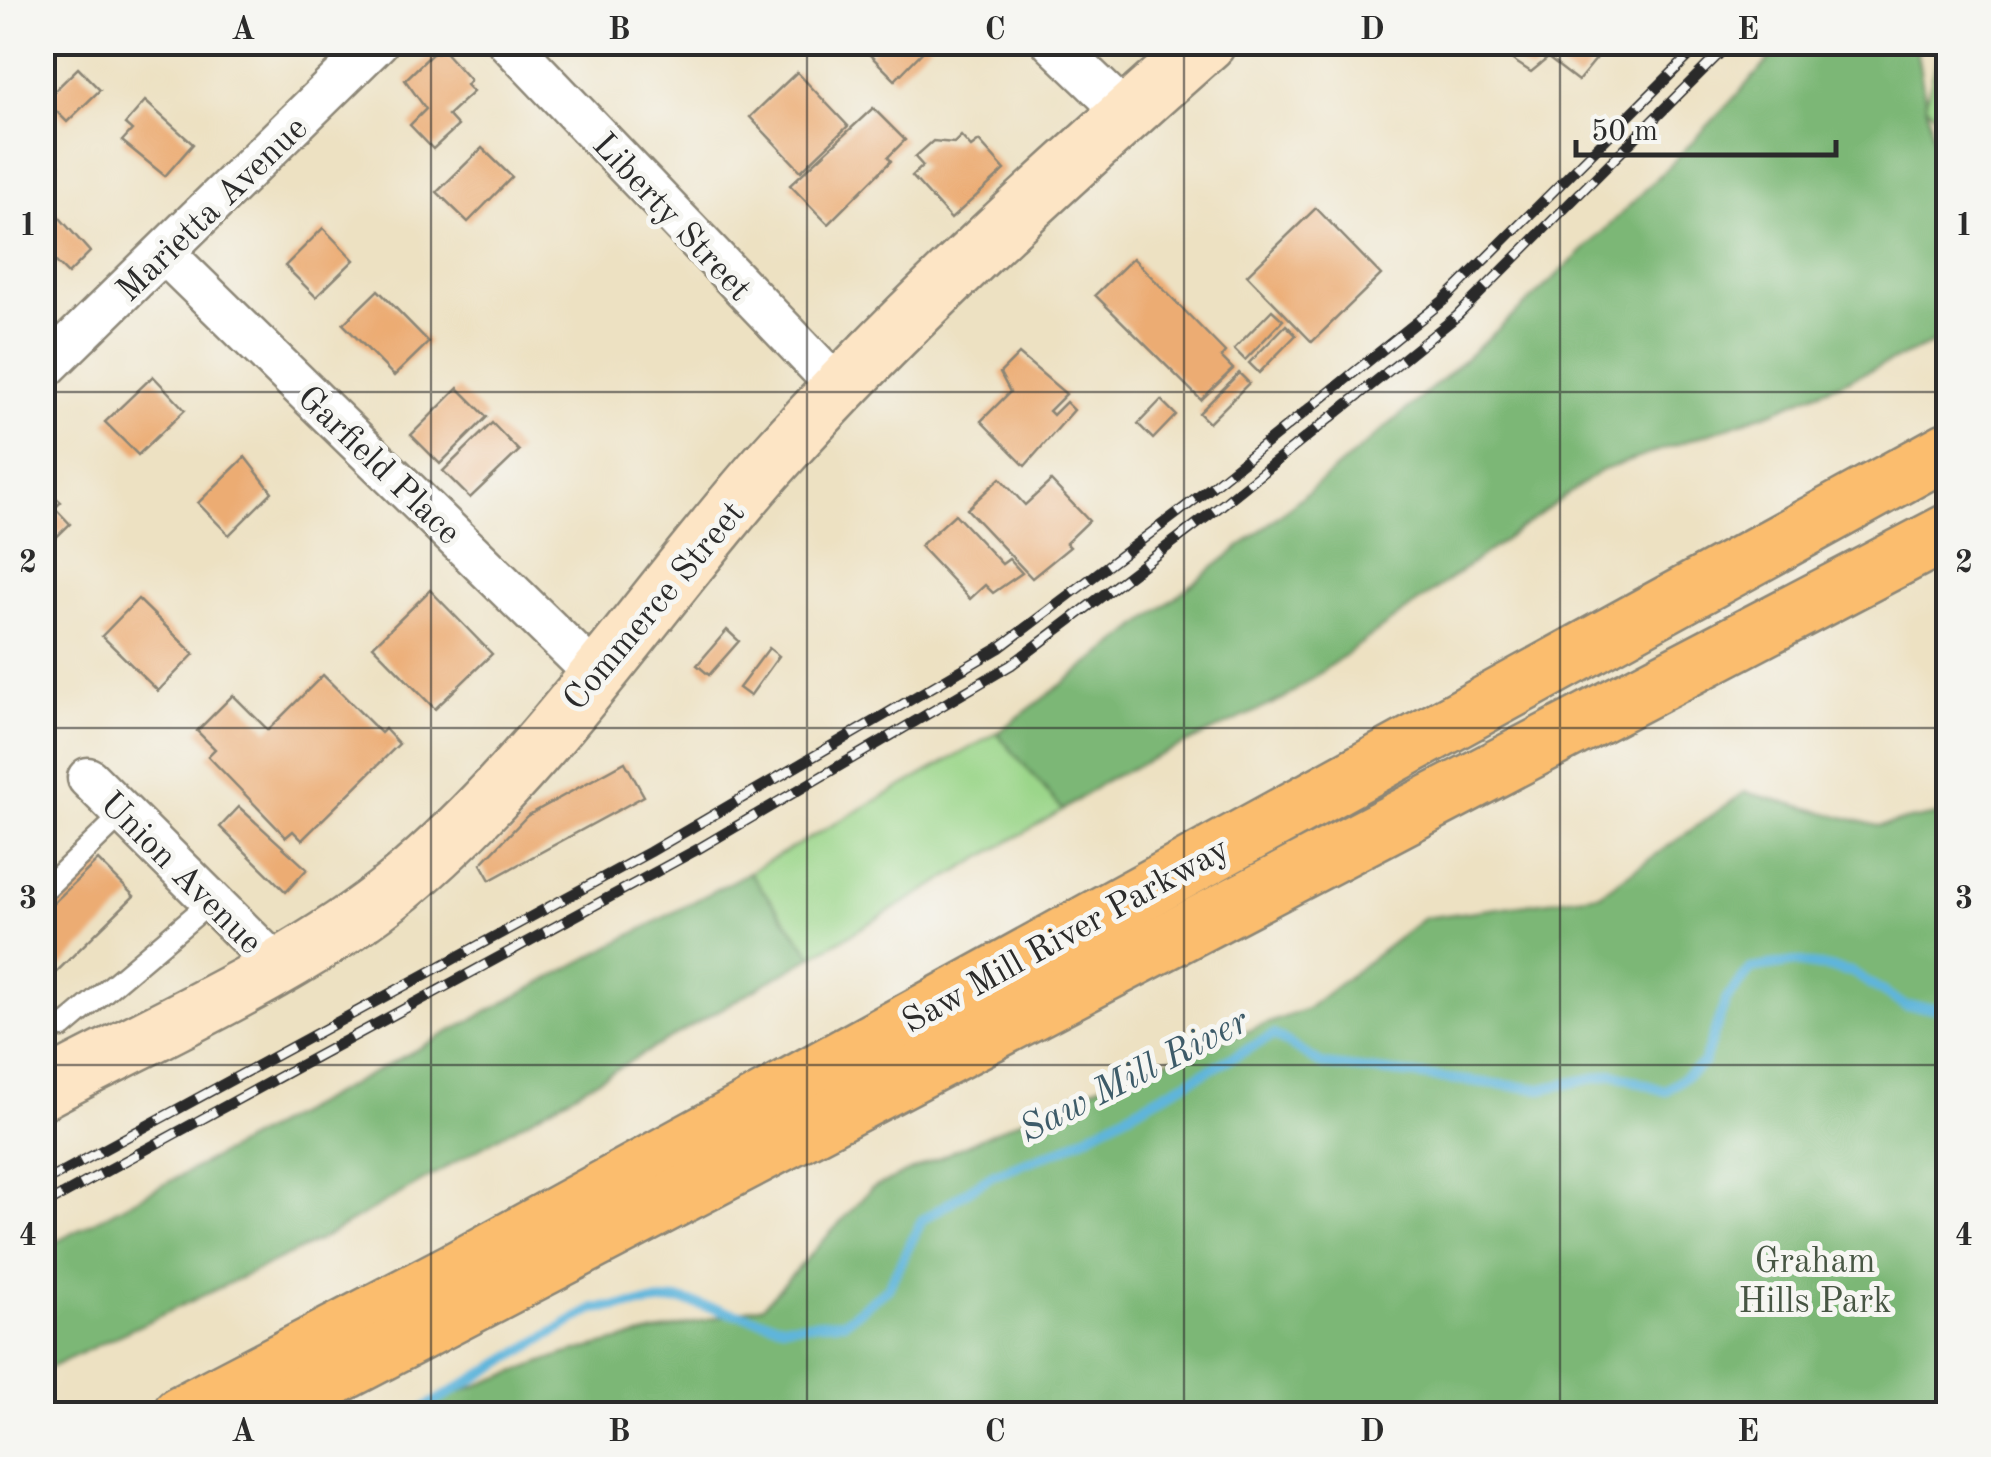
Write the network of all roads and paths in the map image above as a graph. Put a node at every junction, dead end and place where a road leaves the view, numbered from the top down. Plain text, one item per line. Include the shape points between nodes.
1 (378, 42) edge
2 (508, 42) edge
3 (1052, 42) edge
4 (1208, 42) edge
5 (1127, 114) junction
6 (165, 254) junction
7 (42, 371) edge
8 (840, 389) junction
9 (1948, 450) edge
10 (1948, 532) edge
11 (595, 674) junction
12 (88, 778) dead end
13 (124, 814) junction
14 (42, 892) edge
15 (212, 901) junction
16 (276, 965) junction
17 (63, 1028) dead end
18 (42, 1092) edge
19 (180, 1414) edge
20 (264, 1414) edge

1 - 6 street, Marietta Avenue
2 - 8 street, Liberty Street
3 - 5 street
4 - 5 main road, Commerce Street
5 - 8 main road, Commerce Street
6 - 7 street, Marietta Avenue
6 - 11 street, Garfield Place
8 - 11 main road, Commerce Street
9 - 19 highway, Saw Mill River Parkway via 454,1271
10 - 20 highway, Saw Mill River Parkway
11 - 16 main road, Commerce Street via 420,868
12 - 13 street, Union Avenue
13 - 14 lane
13 - 15 street, Union Avenue
15 - 16 street, Union Avenue
15 - 17 lane
16 - 18 main road, Commerce Street

